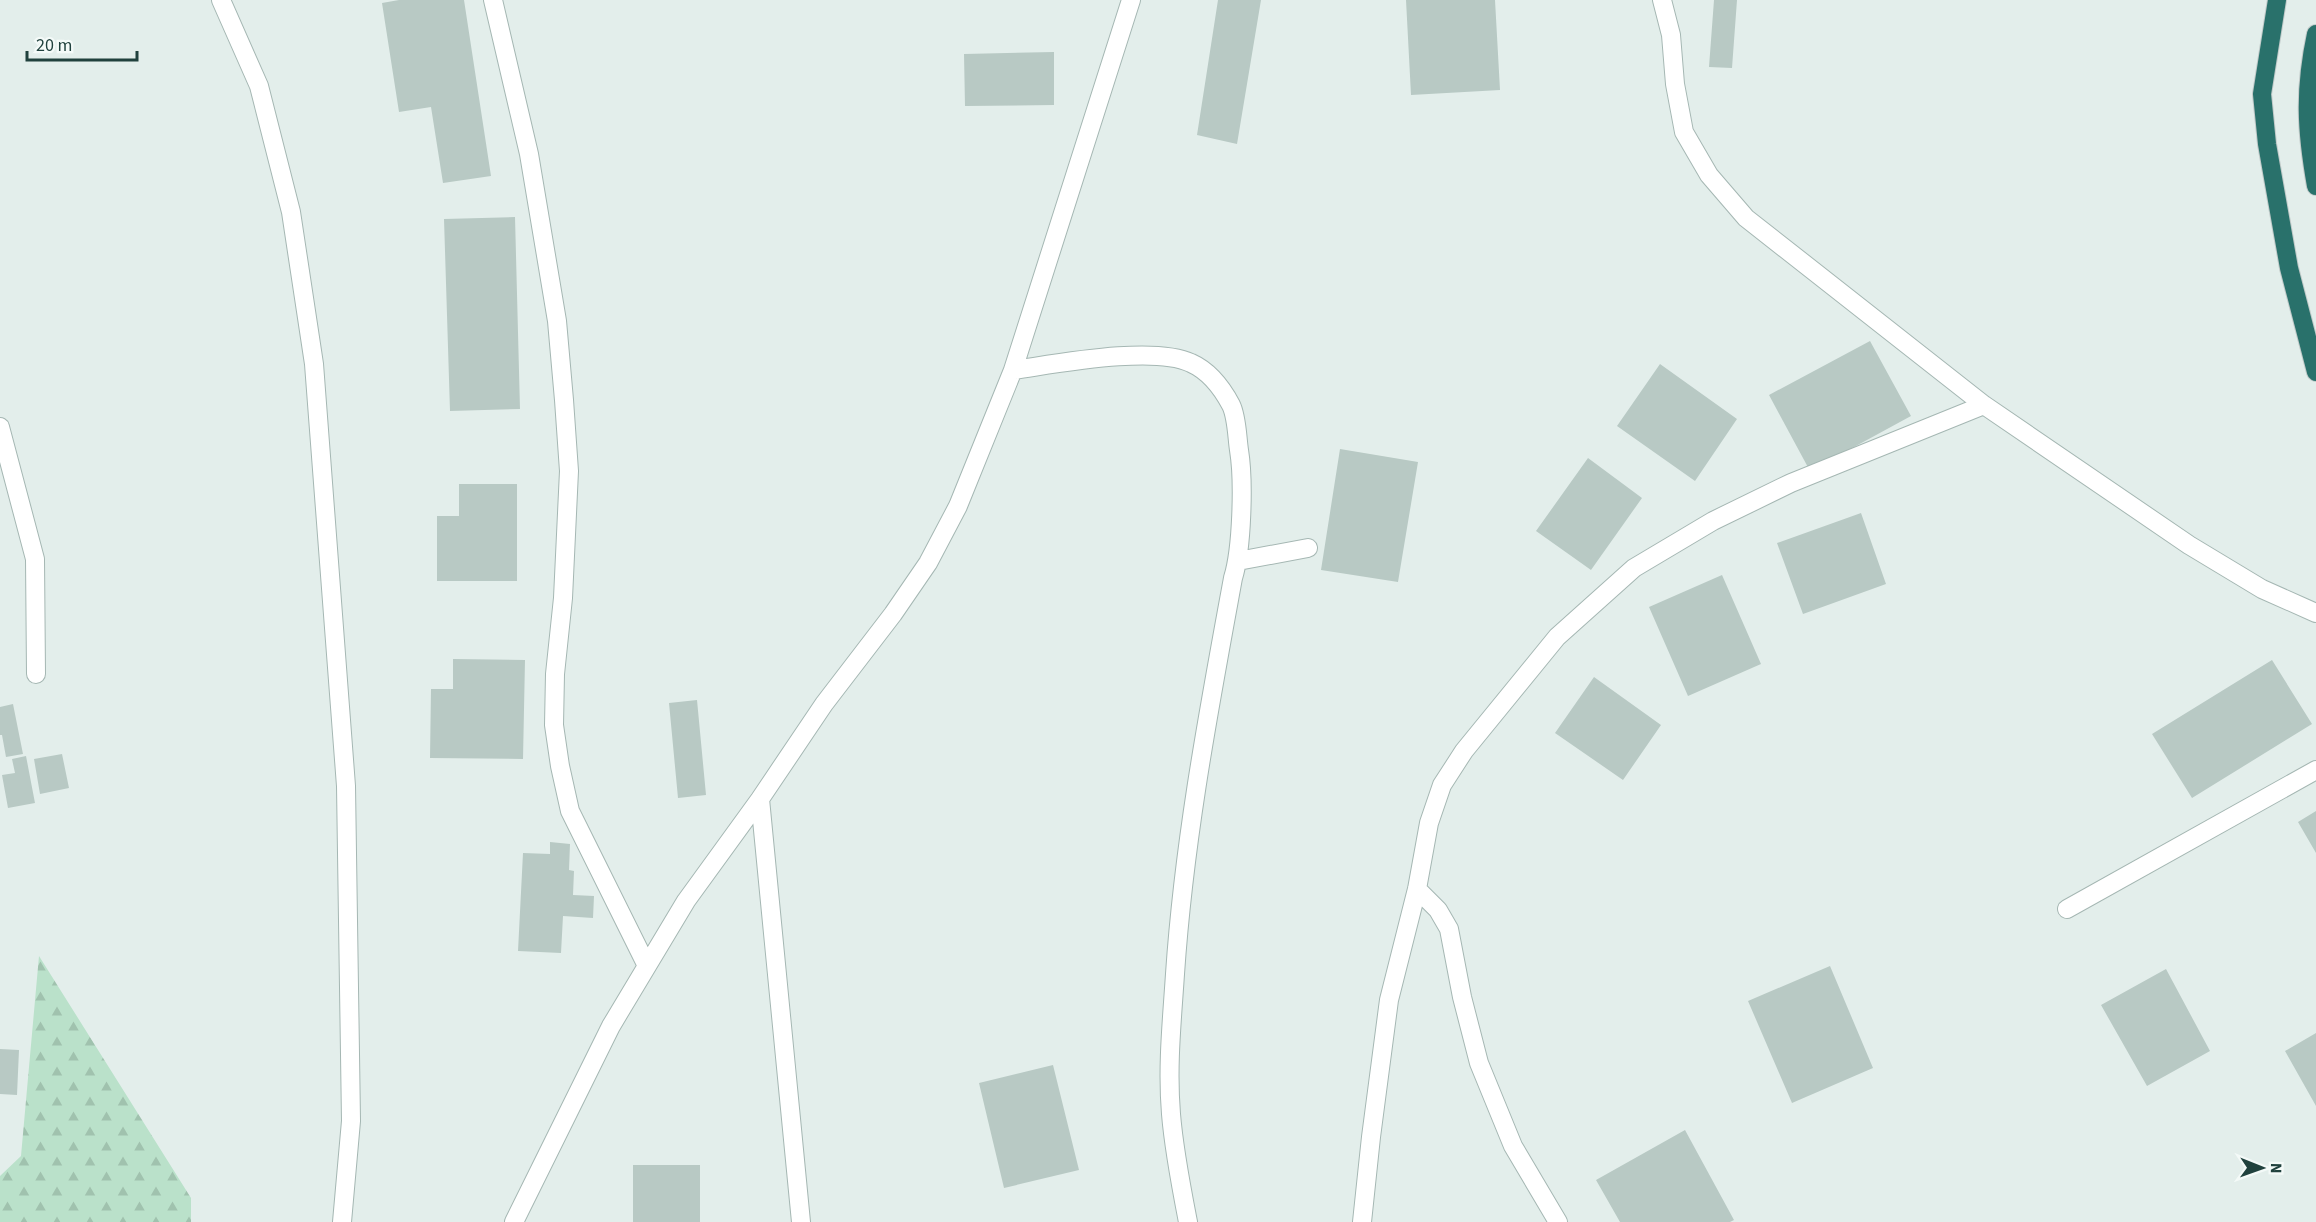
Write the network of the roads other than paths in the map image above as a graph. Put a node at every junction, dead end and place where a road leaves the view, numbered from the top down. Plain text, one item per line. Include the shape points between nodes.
1 (220, 0) edge
2 (493, 0) edge
3 (1131, 0) edge
4 (1662, 0) edge
5 (2277, 0) edge
6 (2316, 34) edge
7 (2316, 186) edge
8 (1013, 370) junction
9 (2316, 372) edge
10 (1984, 405) junction
11 (0, 427) edge
12 (1308, 548) dead end
13 (1238, 561) junction
14 (2316, 613) edge
15 (36, 674) dead end
16 (2316, 770) edge
17 (760, 799) junction
18 (1417, 889) junction
19 (2067, 909) dead end
20 (647, 966) junction
21 (342, 1222) edge
22 (514, 1222) edge
23 (801, 1222) edge
24 (1188, 1222) edge
25 (1362, 1222) edge
26 (1558, 1222) edge

1 - 21 street via 259,86 291,212 314,364 346,786 351,1121
2 - 20 street via 529,154 556,321 564,400 569,471 554,725 560,765 570,811
3 - 8 street
4 - 10 street via 1671,35 1684,132 1709,176 1746,218
5 - 9 highway via 2262,94 2267,144 2289,268
6 - 7 highway via 2306,99
8 - 13 street via 1119,356 1163,356 1190,362 1212,376 1232,407 1241,463
8 - 17 street via 958,506 928,563
10 - 14 street via 2189,545 2262,589
10 - 18 street via 1791,483 1713,521 1634,568 1557,637 1464,751 1442,785
11 - 15 street via 35,559
12 - 13 street
13 - 24 street via 1199,760 1180,906 1169,1051 1175,1157
16 - 19 street
17 - 20 street via 686,901
17 - 23 street
18 - 25 street via 1389,1000
18 - 26 street via 1438,910 1449,929 1479,1063 1513,1146
20 - 22 street via 611,1026

